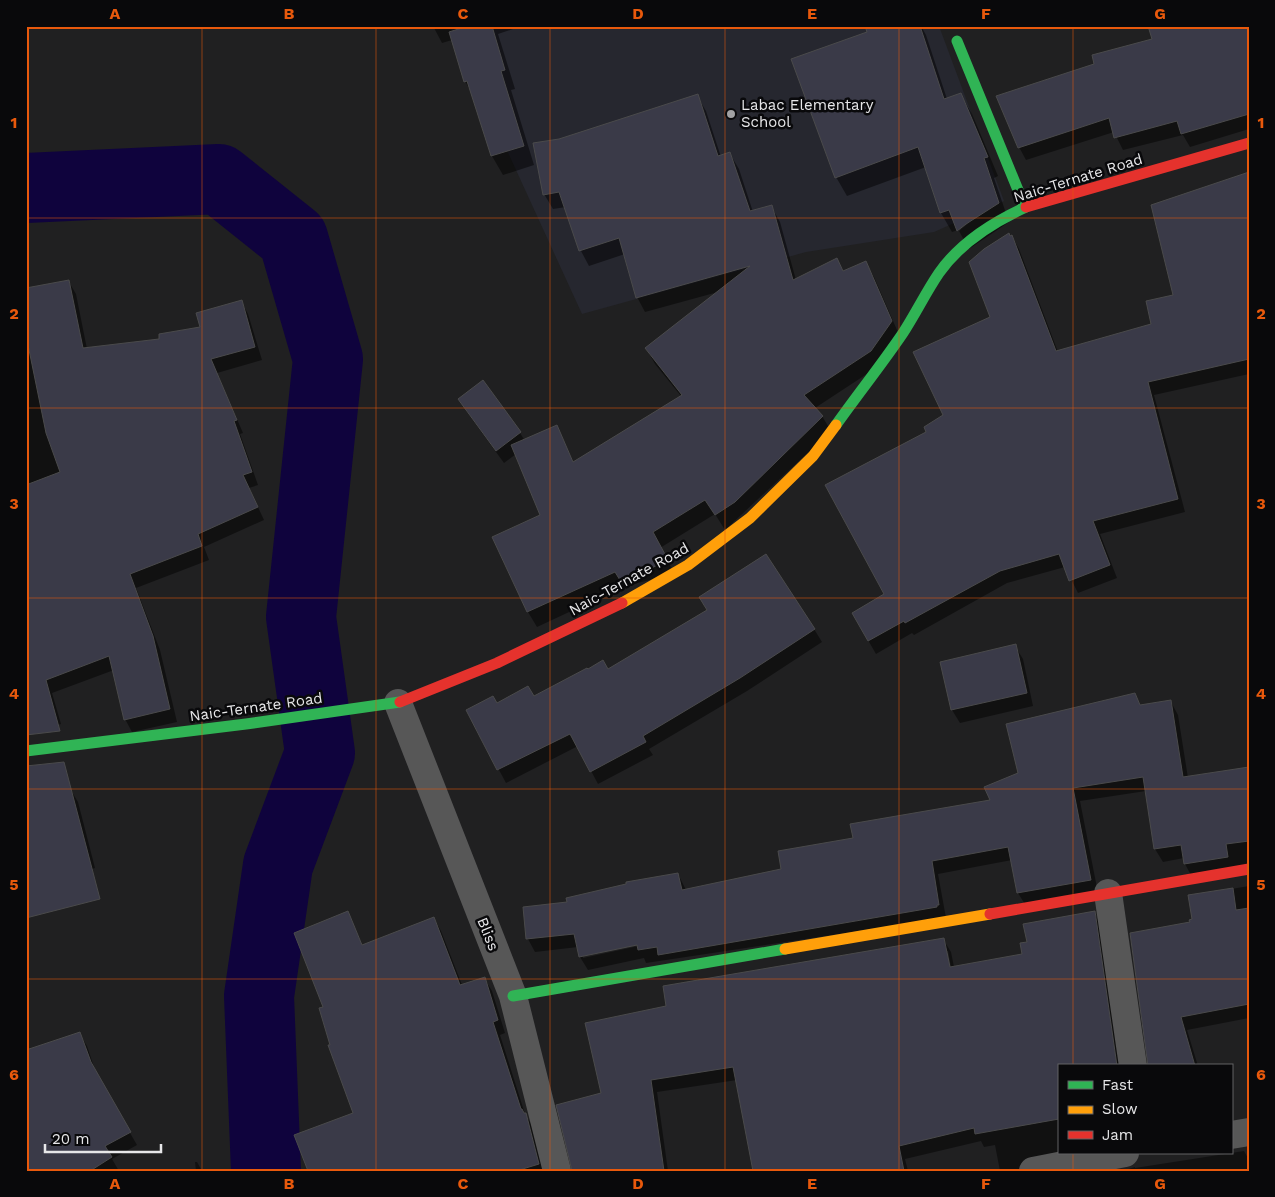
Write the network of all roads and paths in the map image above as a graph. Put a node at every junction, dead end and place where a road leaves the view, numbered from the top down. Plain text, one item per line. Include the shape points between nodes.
1 (957, 42) dead end
2 (1249, 143) edge
3 (1025, 207) junction
4 (398, 703) junction
5 (26, 751) edge
6 (1249, 869) edge
7 (1108, 893) junction
8 (514, 996) junction
9 (1133, 1064) edge
10 (1249, 1132) edge
11 (1232, 1135) edge
12 (1120, 1154) edge
13 (557, 1171) edge
14 (1033, 1171) edge

1 - 3 main road
2 - 3 main road, Naic-Ternate Road
3 - 4 main road, Naic-Ternate Road via 974,237 953,256 903,333 813,456 750,518 688,566 612,608 498,663
4 - 5 main road, Naic-Ternate Road
4 - 8 street, Bliss
6 - 7 main road
7 - 8 main road
7 - 9 street
8 - 13 street, Bliss
10 - 11 street
12 - 14 street

